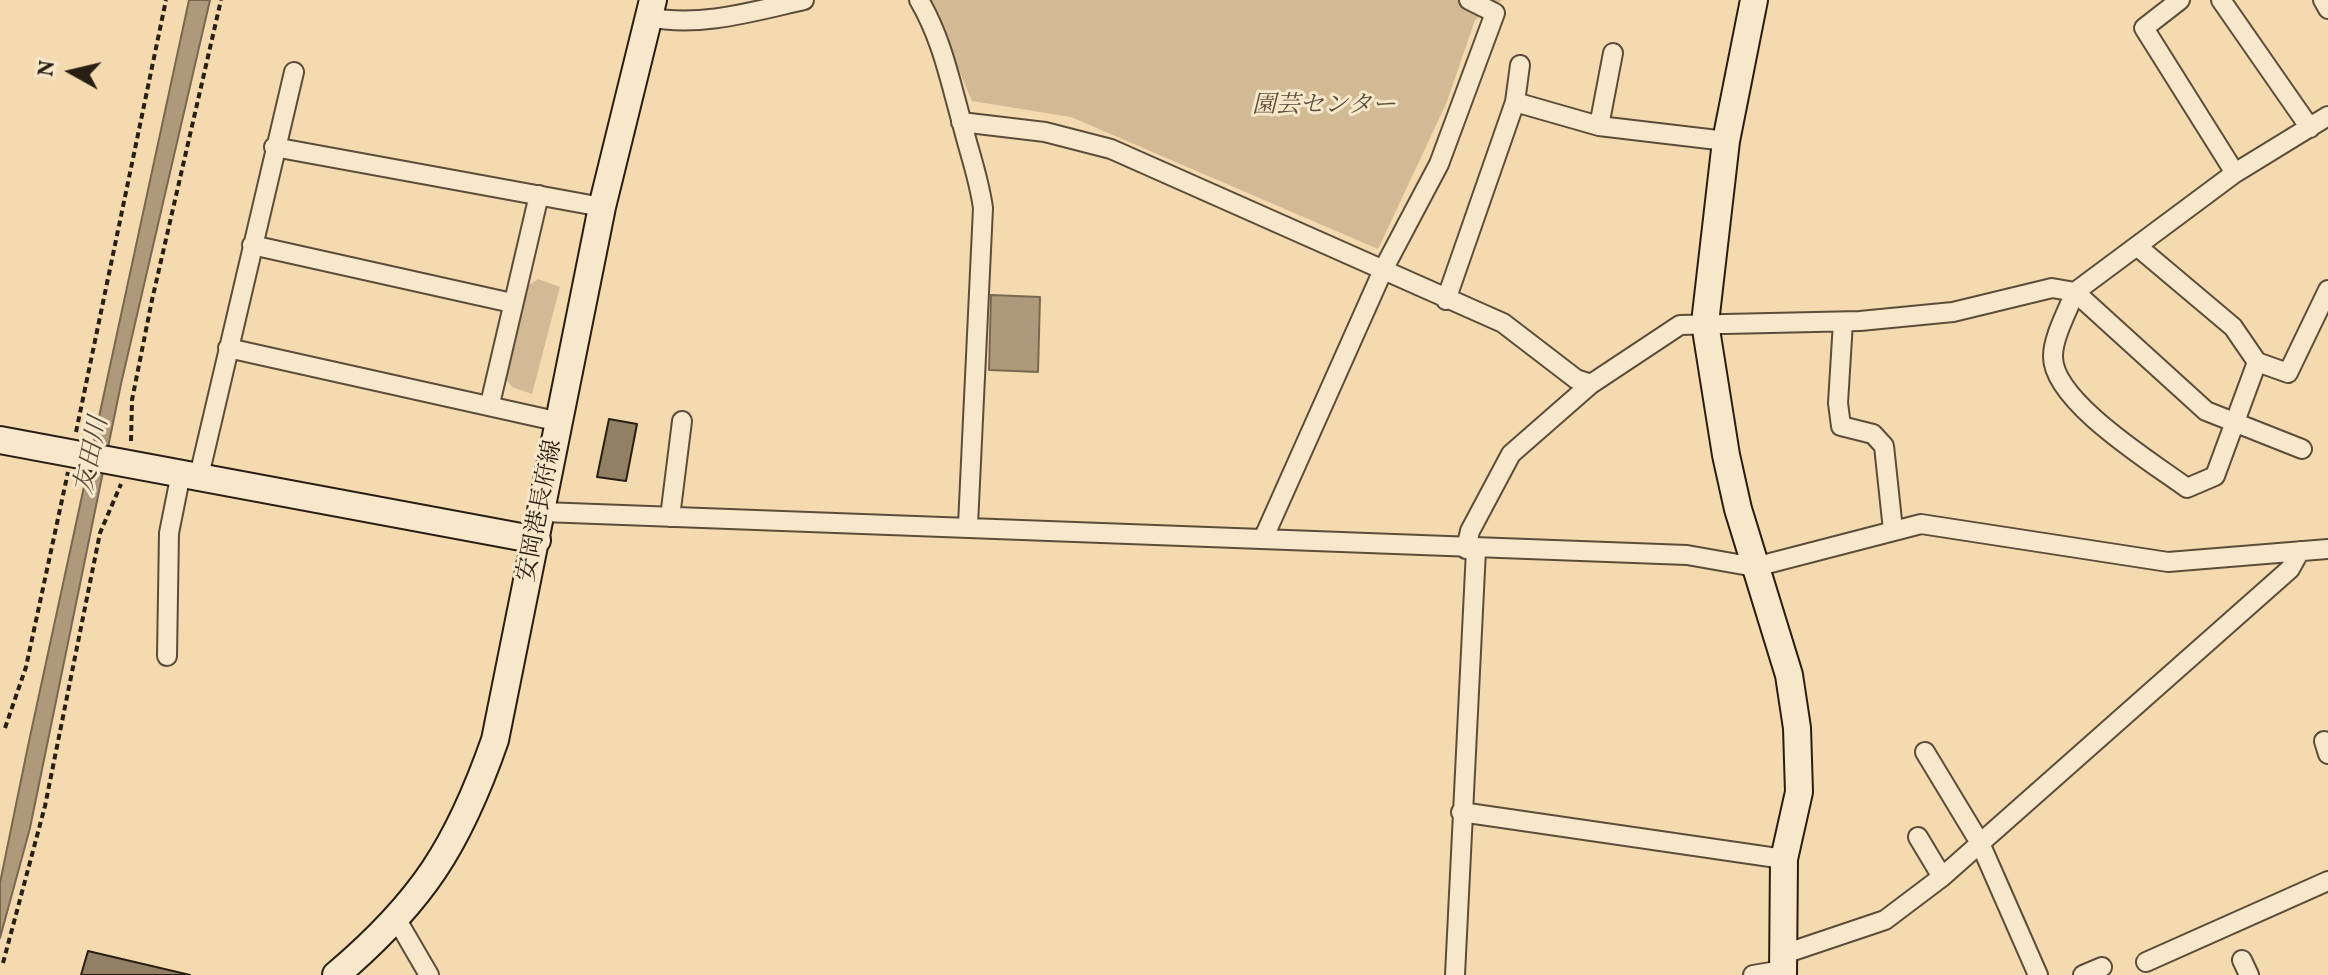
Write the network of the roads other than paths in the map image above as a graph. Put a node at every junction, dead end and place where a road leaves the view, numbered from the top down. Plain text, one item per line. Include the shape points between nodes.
1 (804, 0) edge
2 (919, 0) edge
3 (1469, 0) edge
4 (1754, 0) edge
5 (2180, 0) edge
6 (2221, 0) edge
7 (2323, 0) edge
8 (651, 8) edge
9 (2328, 9) edge
10 (1613, 53) dead end
11 (1520, 65) dead end
12 (294, 72) dead end
13 (1515, 102) junction
14 (2328, 116) edge
15 (961, 122) junction
16 (1599, 126) junction
17 (2310, 128) junction
18 (1726, 141) junction
19 (274, 147) junction
20 (2235, 173) junction
21 (539, 195) junction
22 (602, 207) junction
23 (252, 245) junction
24 (2138, 247) junction
25 (1384, 268) junction
26 (2328, 290) edge
27 (2075, 292) junction
28 (1446, 300) junction
29 (512, 303) junction
30 (1843, 322) junction
31 (1705, 323) junction
32 (228, 348) junction
33 (2257, 362) junction
34 (1591, 384) junction
35 (490, 404) junction
36 (682, 421) dead end
37 (560, 422) junction
38 (2235, 423) junction
39 (0, 440) edge
40 (2302, 449) dead end
41 (190, 474) junction
42 (543, 512) junction
43 (670, 517) junction
44 (968, 525) junction
45 (1893, 530) junction
46 (1264, 537) junction
47 (537, 540) junction
48 (2328, 549) edge
49 (1471, 550) junction
50 (2300, 551) junction
51 (1755, 567) junction
52 (167, 656) dead end
53 (1925, 752) dead end
54 (1461, 812) junction
55 (1918, 837) dead end
56 (1980, 843) junction
57 (1784, 859) junction
58 (1942, 877) junction
59 (2328, 881) edge
60 (397, 920) junction
61 (2154, 953) dead end
62 (1783, 966) edge
63 (2102, 967) dead end
64 (336, 975) edge
65 (429, 975) edge
66 (1455, 975) edge
67 (1753, 975) edge
68 (2038, 975) edge
69 (2083, 975) edge

1 - 8 street via 732,16 662,20
2 - 15 street via 945,57
3 - 25 street via 1495,13 1439,164
4 - 18 street
5 - 20 street via 2144,28
6 - 17 street
7 - 9 street
8 - 22 street, 安岡港長府線
10 - 16 street
11 - 13 street
12 - 19 street
13 - 16 street
13 - 28 street
14 - 17 street
15 - 25 street via 1045,132 1111,149
15 - 44 street via 978,170 983,208
16 - 18 street
17 - 20 street
18 - 31 street
19 - 21 street
19 - 23 street
20 - 24 street
21 - 22 street
21 - 29 street
22 - 37 street, 安岡港長府線
23 - 29 street
23 - 32 street
24 - 27 street
24 - 33 street via 2233,327
25 - 28 street
25 - 46 street
26 - 33 street via 2288,373
27 - 30 street via 2052,288 1953,312
27 - 38 street via 2206,411
27 - 38 street via 2053,356 2059,380 2081,407 2187,488 2215,476
28 - 34 street via 1503,323 1576,379
29 - 35 street
30 - 31 street
30 - 45 street via 1841,426 1873,434 1884,446
31 - 34 street via 1680,325
31 - 51 street via 1726,455
32 - 35 street
32 - 41 street
33 - 38 street
34 - 49 street via 1511,454 1470,531
35 - 37 street
36 - 43 street
37 - 42 street, 安岡港長府線
38 - 40 street
39 - 41 street
41 - 47 street
41 - 52 street via 169,533
42 - 43 street
42 - 47 street, 安岡港長府線
43 - 44 street
44 - 46 street
45 - 50 street via 1921,524 2168,562
45 - 51 street
46 - 49 street
47 - 60 street, 安岡港長府線 via 495,740 473,803 437,868
48 - 50 street
49 - 51 street via 1687,555
49 - 54 street
50 - 56 street via 2290,569
51 - 57 street via 1789,675 1797,728 1799,792
53 - 56 street
54 - 57 street
54 - 66 street
55 - 58 street
56 - 58 street
56 - 68 street
57 - 62 street
58 - 62 street via 1885,920
59 - 61 street via 2217,922
60 - 64 street, 安岡港長府線
60 - 65 street
62 - 67 street
63 - 69 street

